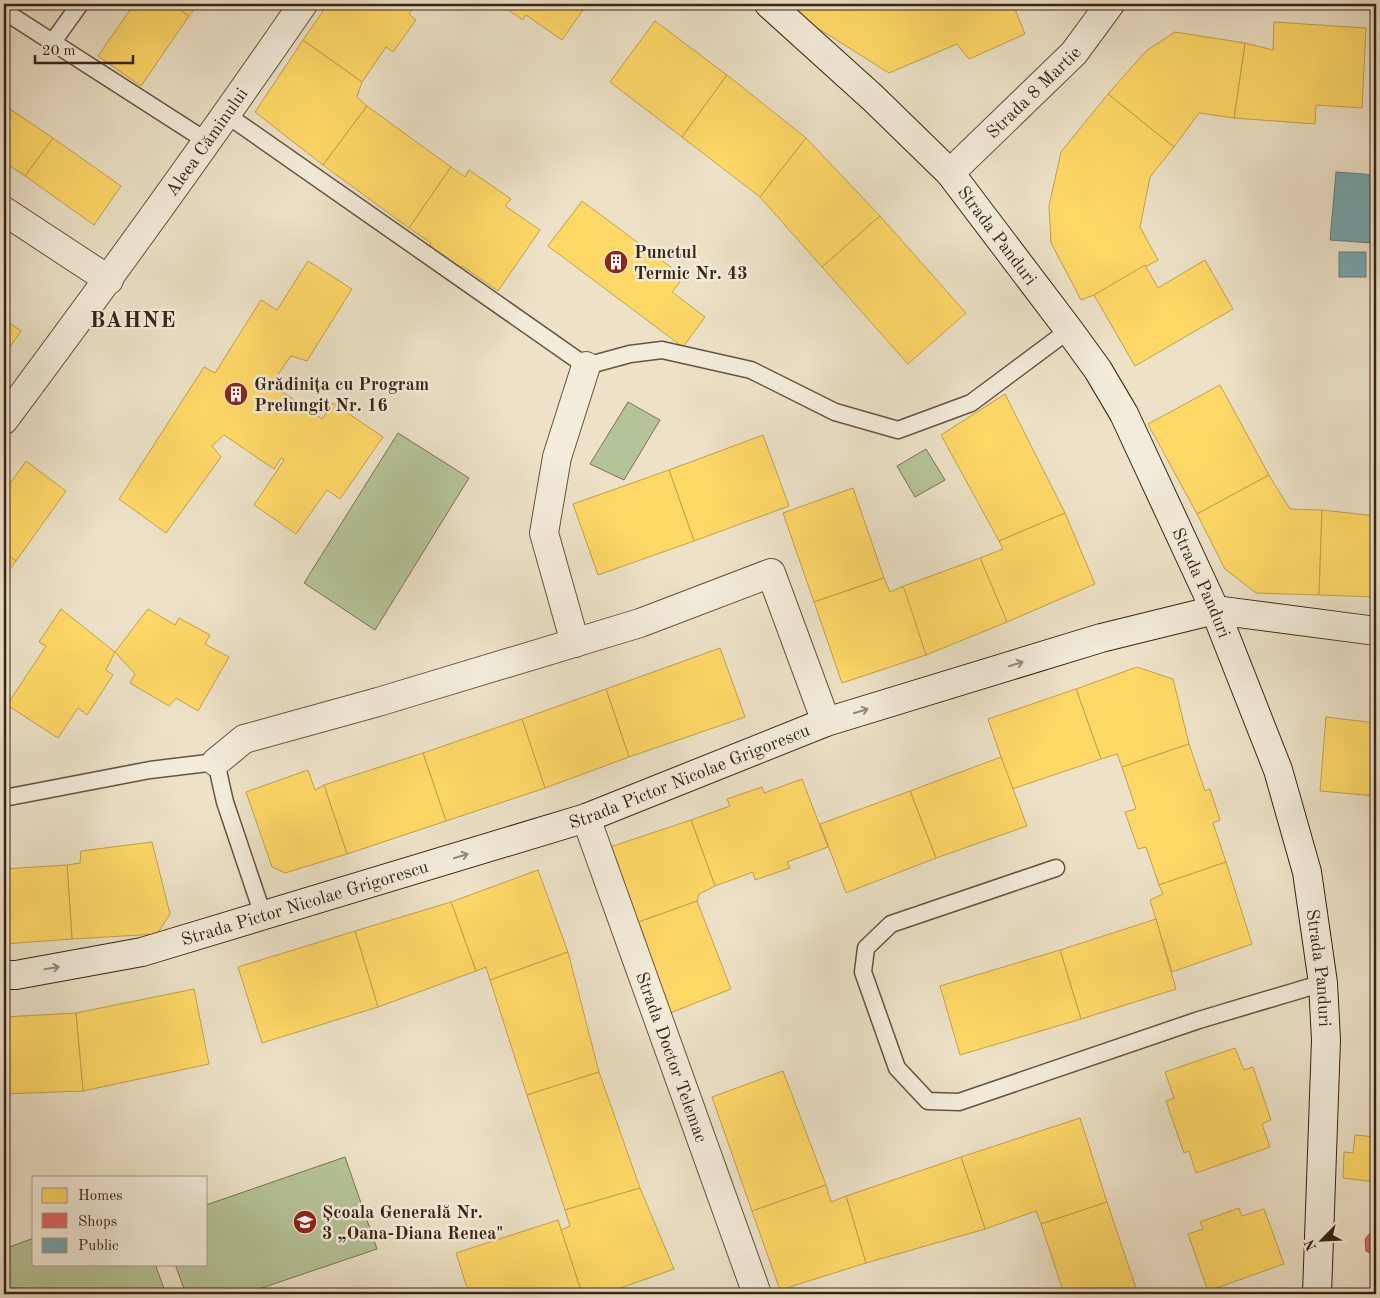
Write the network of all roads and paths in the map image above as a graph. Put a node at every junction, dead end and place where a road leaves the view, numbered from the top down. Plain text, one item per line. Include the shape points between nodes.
1 (80, 4) edge
2 (303, 4) edge
3 (770, 4) edge
4 (1110, 4) edge
5 (4, 11) edge
6 (52, 43) junction
7 (227, 114) junction
8 (208, 142) junction
9 (950, 173) junction
10 (4, 211) edge
11 (109, 280) junction
12 (1069, 330) junction
13 (586, 366) junction
14 (5, 416) edge
15 (1214, 610) junction
16 (1376, 631) edge
17 (575, 643) junction
18 (826, 722) junction
19 (216, 762) junction
20 (4, 798) edge
21 (586, 818) junction
22 (1056, 868) dead end
23 (263, 915) junction
24 (4, 975) edge
25 (1323, 982) junction
26 (758, 1294) edge
27 (1317, 1294) edge

1 - 6 lane
2 - 7 street, Aleea Căminului
3 - 9 street, Strada Panduri
4 - 9 street, Strada 8 Martie via 1074,53
5 - 6 lane
6 - 8 lane
7 - 8 street, Aleea Căminului
7 - 13 lane
8 - 11 street, Aleea Căminului
9 - 12 street, Strada Panduri
10 - 11 street
11 - 14 street, Aleea Căminului
12 - 13 lane via 971,403 898,430 835,412 751,370 662,350 630,354
12 - 15 street, Strada Panduri via 1124,414
13 - 17 street via 557,457 544,533
15 - 16 street, Strada Pictor Nicolae Grigorescu
18 -> 15 street, Strada Pictor Nicolae Grigorescu via 1101,638
15 - 25 street, Strada Panduri via 1278,770 1307,872
17 - 18 street via 640,623 771,573
17 - 19 street via 244,738
18 - 21 street, Strada Pictor Nicolae Grigorescu
19 - 20 lane via 150,770
19 - 23 lane via 225,802
23 -> 21 street, Strada Pictor Nicolae Grigorescu
21 - 26 street, Strada Doctor Telemac
22 - 25 lane via 891,924 866,948 863,972 897,1068 928,1101 959,1102 1199,1020
24 -> 23 street, Strada Pictor Nicolae Grigorescu via 142,952
25 - 27 street, Strada Panduri via 1326,1040

